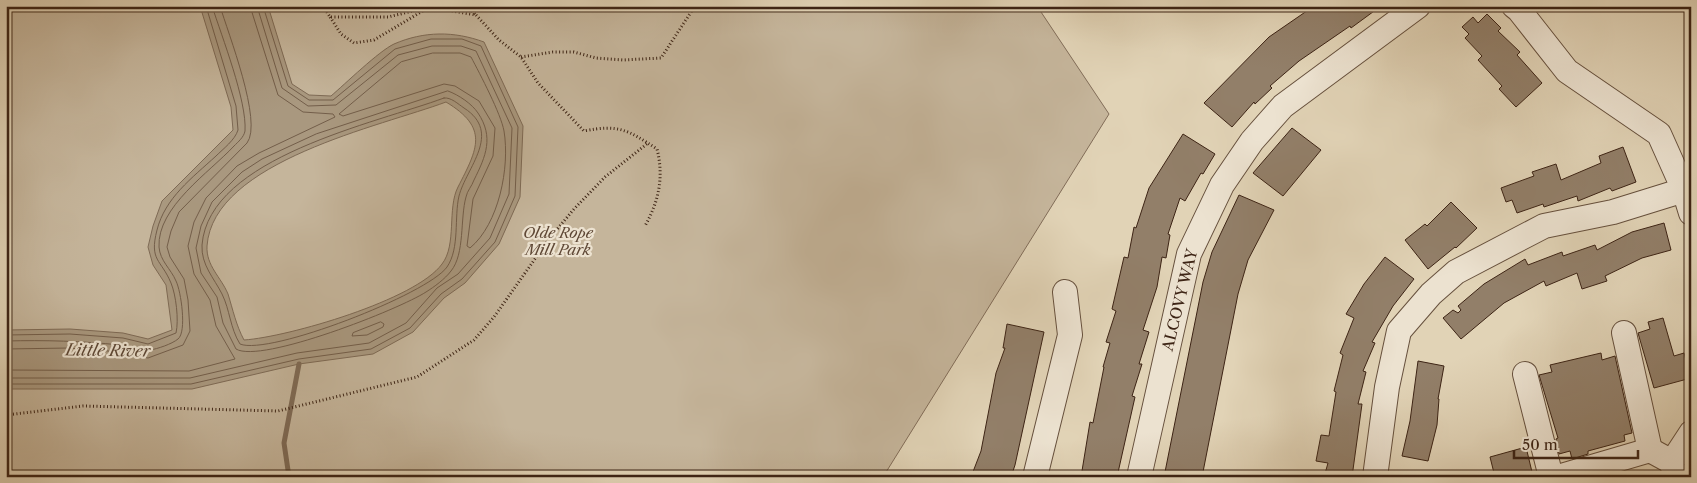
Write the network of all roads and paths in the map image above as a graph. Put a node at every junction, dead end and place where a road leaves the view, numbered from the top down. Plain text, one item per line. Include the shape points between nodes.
1 (323, 6) edge
2 (467, 6) edge
3 (695, 6) edge
4 (1418, 6) edge
5 (1514, 6) edge
6 (430, 7) edge
7 (476, 15) junction
8 (330, 17) junction
9 (521, 57) junction
10 (648, 143) junction
11 (1687, 202) edge
12 (645, 226) dead end
13 (1065, 292) dead end
14 (1624, 333) dead end
15 (1525, 374) dead end
16 (6, 415) edge
17 (1691, 433) edge
18 (1650, 450) junction
19 (1674, 469) edge
20 (1035, 477) edge
21 (1139, 477) edge
22 (1375, 477) edge
23 (1551, 477) edge
24 (1558, 477) edge

1 - 8 path
2 - 7 path
3 - 9 path via 661,58 623,60 574,52
4 - 21 street, ALCOVY WAY via 1283,106 1252,141 1222,186 1189,254
5 - 11 street via 1567,71 1659,134
6 - 7 path
6 - 8 path via 388,17
6 - 8 path via 374,40 354,43 341,34
7 - 9 path via 499,40
9 - 10 path via 538,83 584,131 607,127 631,132
10 - 12 path via 657,149 662,168 656,206
10 - 16 path via 605,177 574,209 474,340 417,377 278,411 83,406
11 - 22 street via 1544,226 1456,272 1431,294 1399,331 1387,387
13 - 20 street via 1070,336
14 - 18 street
15 - 23 street
17 - 19 street
18 - 19 street
18 - 24 street

